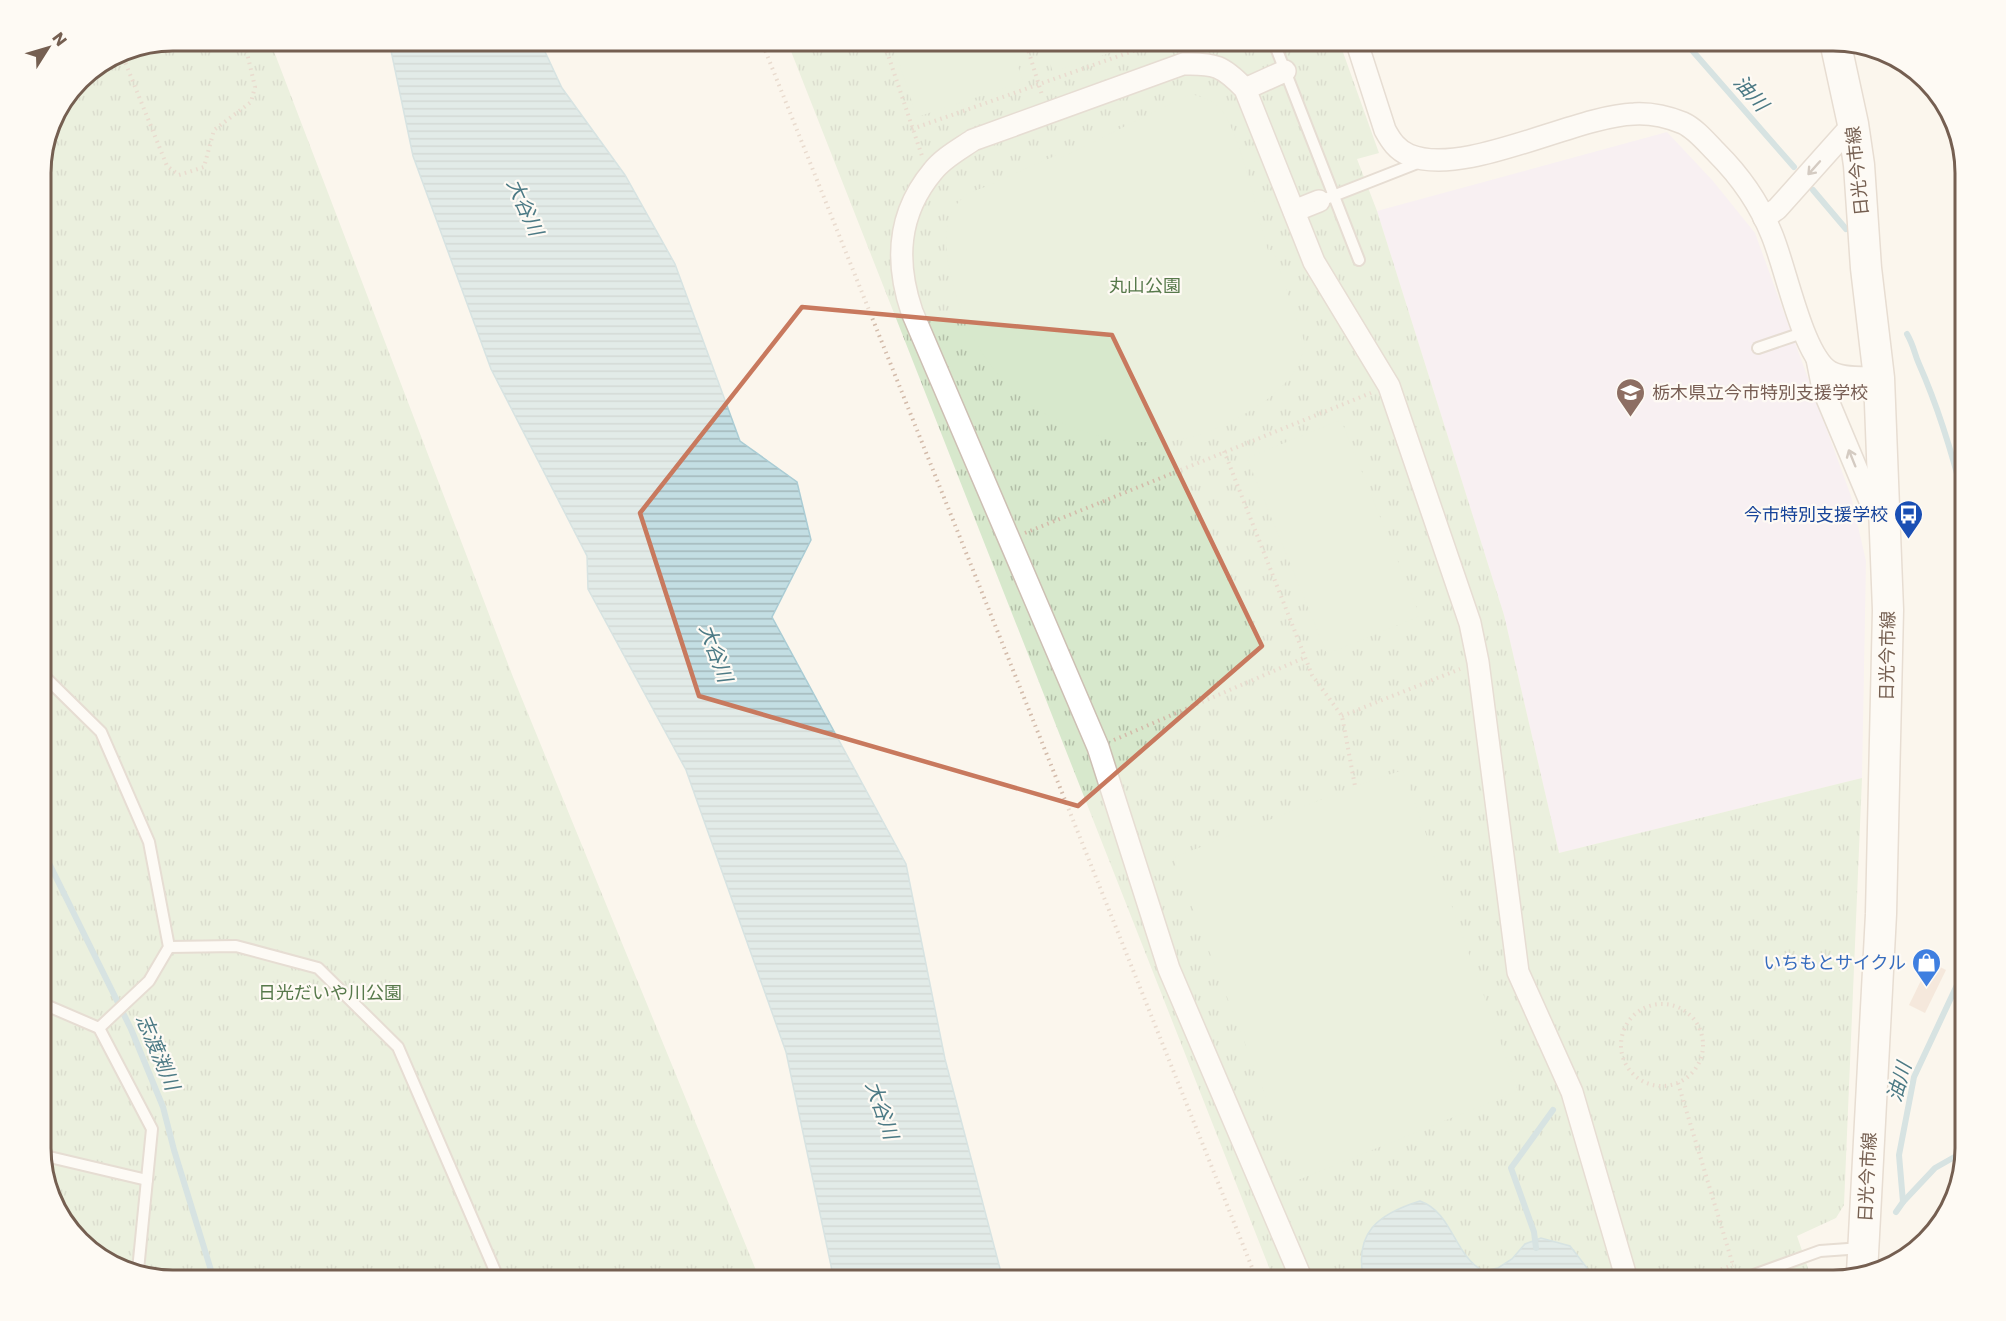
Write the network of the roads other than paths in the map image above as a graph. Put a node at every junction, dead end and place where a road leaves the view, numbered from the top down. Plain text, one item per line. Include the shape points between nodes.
1 (1277, 51) edge
2 (1360, 51) edge
3 (1837, 51) edge
4 (1285, 71) junction
5 (1245, 89) junction
6 (1853, 124) junction
7 (1425, 160) junction
8 (1327, 198) junction
9 (1294, 211) junction
10 (1764, 218) junction
11 (1359, 260) dead end
12 (1805, 332) junction
13 (1758, 348) dead end
14 (1817, 359) junction
15 (1879, 378) junction
16 (1882, 502) junction
17 (51, 683) edge
18 (169, 947) junction
19 (51, 1007) edge
20 (99, 1028) junction
21 (51, 1157) edge
22 (147, 1180) junction
23 (1862, 1261) edge
24 (138, 1265) edge
25 (494, 1270) edge
26 (1297, 1270) edge
27 (1624, 1270) edge
28 (1769, 1270) edge

1 - 4 lane
2 - 7 street via 1392,142
3 - 6 main road, 日光今市線
4 - 5 street
4 - 8 lane
5 - 9 street
5 - 26 street via 1226,70 1207,63 1182,64 974,140 933,171 908,217 900,257 903,285 957,421 1098,747 1169,969
6 -> 10 street
6 - 15 main road, 日光今市線
7 - 8 lane
7 - 10 street via 1445,161 1499,149 1622,115 1662,116 1690,126 1743,184
8 - 9 street
8 - 11 lane
9 - 27 street via 1314,262 1389,386 1470,623 1518,972 1572,1092
10 - 12 street
12 - 13 lane
12 - 14 street
14 - 15 street via 1833,374
16 -> 14 street via 1870,501 1823,389
15 - 16 main road, 日光今市線
16 - 23 main road, 日光今市線 via 1888,610 1881,914
17 - 18 lane via 101,732 149,842
18 - 20 lane via 149,981
18 - 25 lane via 236,946 318,968 398,1047
19 - 20 lane
20 - 22 lane via 152,1129
21 - 22 lane
22 - 24 lane
23 - 28 lane via 1820,1251

